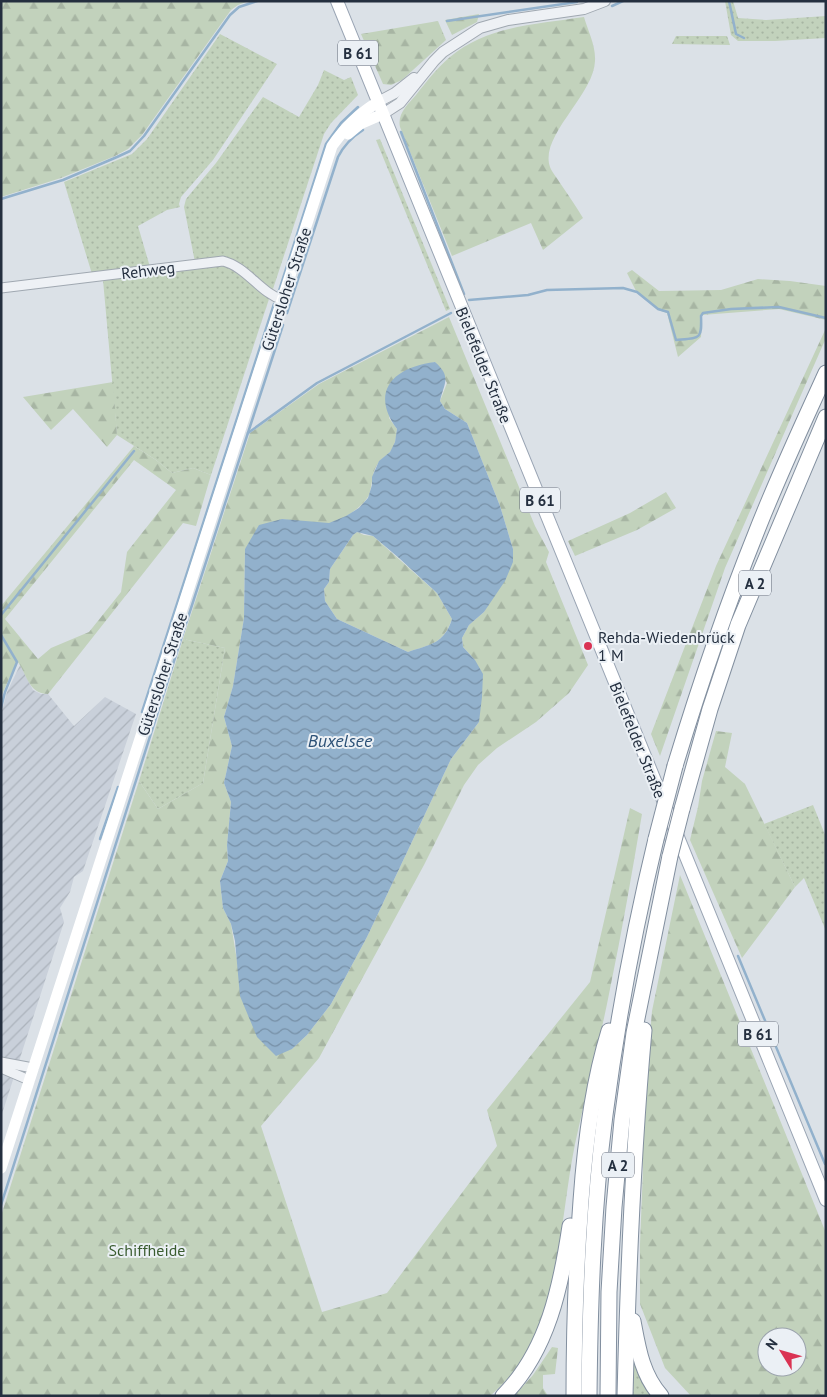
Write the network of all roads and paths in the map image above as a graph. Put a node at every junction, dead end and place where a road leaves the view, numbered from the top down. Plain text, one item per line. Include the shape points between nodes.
1 (337, 1) edge
2 (606, 1) edge
3 (380, 108) junction
4 (1, 288) edge
5 (283, 300) junction
6 (826, 373) edge
7 (826, 417) edge
8 (652, 937) junction
9 (628, 968) junction
10 (1, 1062) edge
11 (1, 1068) edge
12 (33, 1068) junction
13 (29, 1080) junction
14 (585, 1151) junction
15 (1, 1168) edge
16 (820, 1172) edge
17 (826, 1200) edge
18 (628, 1264) junction
19 (503, 1396) edge
20 (574, 1396) edge
21 (590, 1396) edge
22 (608, 1396) edge
23 (625, 1396) edge
24 (661, 1396) edge

1 - 3 main road, Bielefelder Straße / B 61
2 - 3 street via 584,9 508,20 480,28 453,44
3 - 5 main road, Gütersloher Straße via 355,118 332,146
3 - 16 main road, Bielefelder Straße / B 61
4 - 5 street, Rehweg via 223,261 236,266 273,297
5 - 12 main road, Gütersloher Straße
6 - 9 highway, A 2, bridge via 739,576 693,706 656,839
7 - 8 highway, A 2, bridge via 738,625 682,809
8 - 18 highway via 638,1093
8 - 22 highway, A 2 via 622,1120 609,1292
9 - 14 highway via 606,1040
9 - 21 highway, A 2 via 605,1116 596,1205
10 - 12 street
11 - 13 street
12 - 13 main road, Gütersloher Straße
13 - 15 main road, Gütersloher Straße
14 - 19 highway via 576,1181 565,1258 553,1308 525,1369
14 - 20 highway via 576,1261
16 - 17 main road, Bielefelder Straße / B 61
18 - 23 highway
18 - 24 highway via 631,1311 639,1353 645,1372

